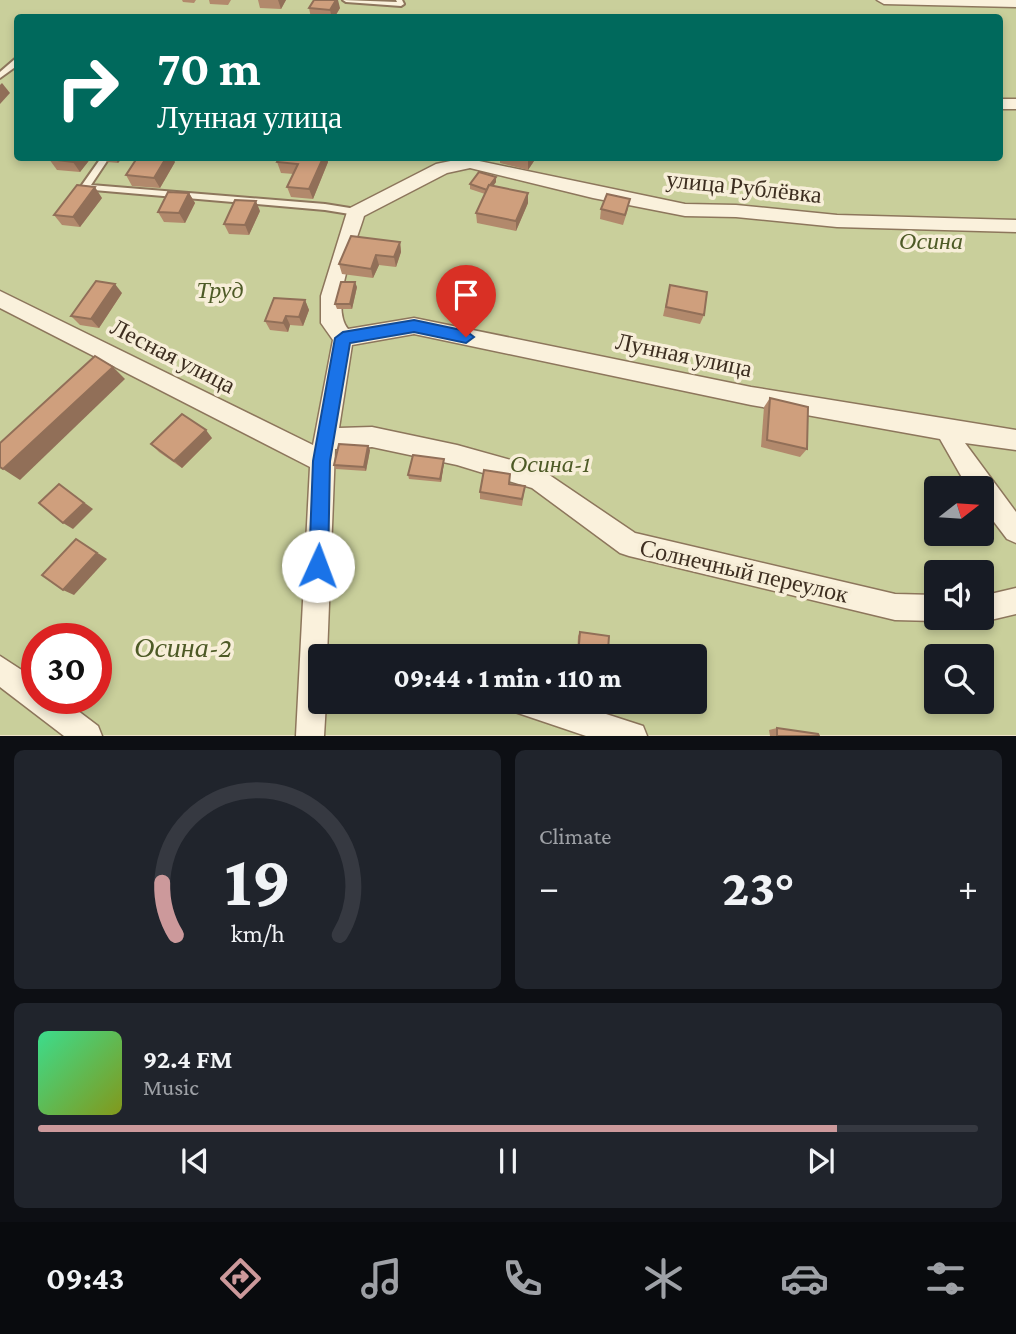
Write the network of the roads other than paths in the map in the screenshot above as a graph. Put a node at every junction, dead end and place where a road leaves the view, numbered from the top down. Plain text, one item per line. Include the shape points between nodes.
1 (346, 0) edge
2 (399, 0) edge
3 (884, 0) edge
4 (1016, 4) edge
5 (14, 64) edge
6 (0, 76) edge
7 (104, 161) edge
8 (458, 162) edge
9 (356, 212) junction
10 (1016, 226) edge
11 (0, 299) edge
12 (343, 338) junction
13 (948, 431) junction
14 (1016, 440) edge
15 (323, 450) junction
16 (1016, 531) edge
17 (1016, 601) edge
18 (994, 606) edge
19 (924, 608) edge
20 (0, 670) edge
21 (21, 686) edge
22 (58, 714) edge
23 (563, 714) edge
24 (88, 736) edge
25 (310, 736) edge
26 (633, 736) edge

1 - 2 lane via 401,4
3 - 4 street
5 - 6 lane
7 - 9 lane via 85,187
8 - 9 street, улица Рублёвка
8 - 10 street, улица Рублёвка via 685,210 837,221
9 - 12 street via 331,296 331,323
11 - 15 street, Лесная улица
12 - 13 street, Лунная улица via 414,326 751,396
12 - 15 street
13 - 14 street, Лунная улица
13 - 16 street via 964,463
15 - 19 street, Солнечный переулок via 372,437 457,455 539,479 629,544 895,607
15 - 25 street
17 - 18 street
20 - 21 street
22 - 24 street
23 - 26 street

